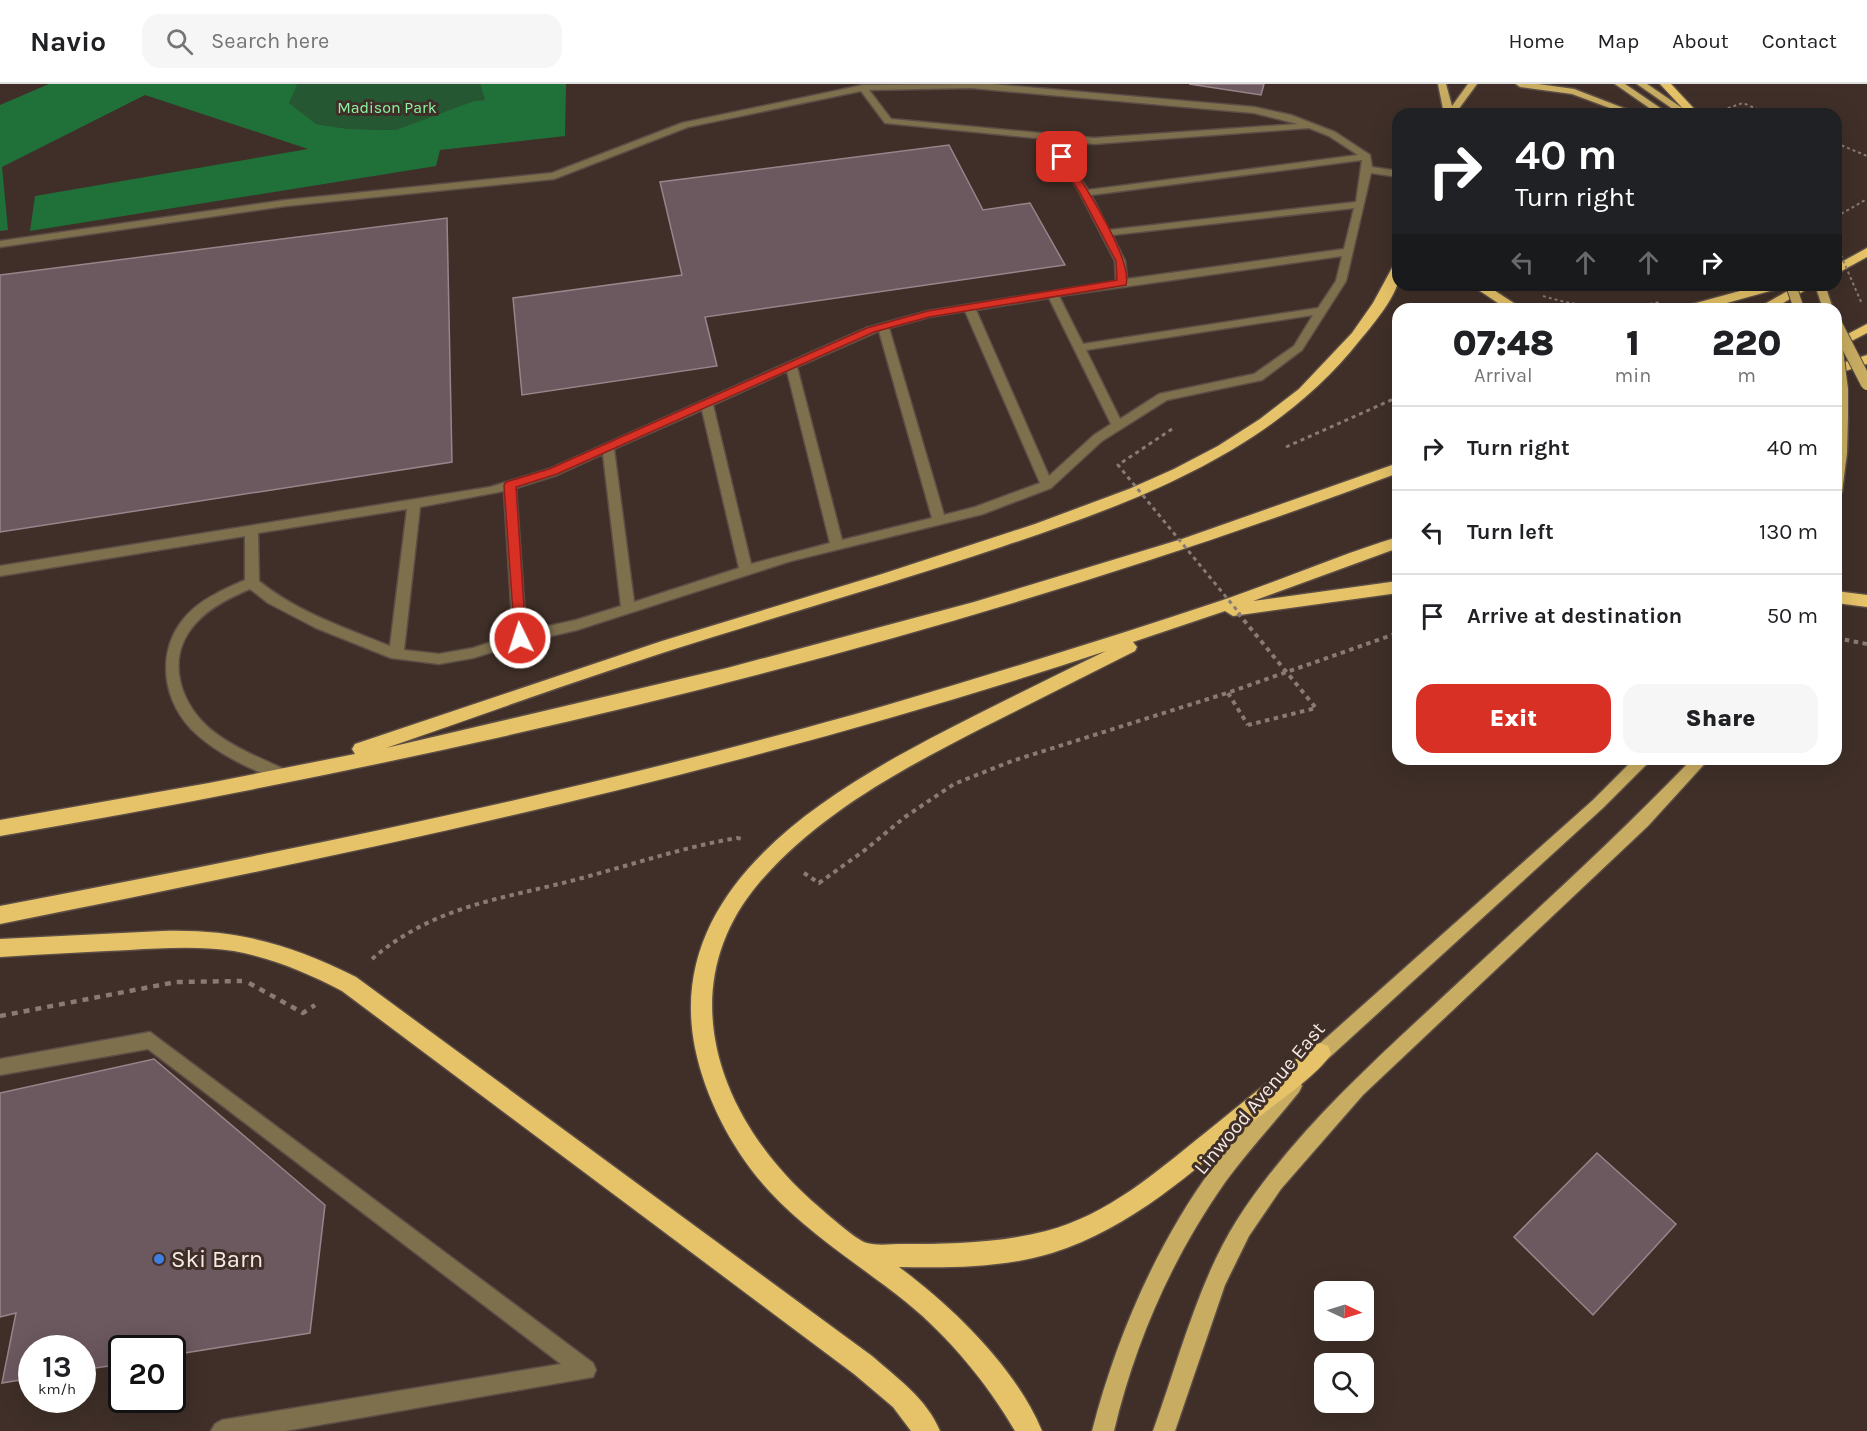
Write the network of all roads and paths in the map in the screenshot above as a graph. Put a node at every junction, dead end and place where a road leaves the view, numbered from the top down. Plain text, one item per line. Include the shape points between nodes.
1 (1442, 84) edge
2 (1473, 84) edge
3 (1520, 84) edge
4 (1619, 84) edge
5 (1641, 84) edge
6 (1665, 84) edge
7 (863, 88) junction
8 (1448, 108) edge
9 (1454, 108) edge
10 (1618, 108) edge
11 (1655, 108) edge
12 (1677, 108) edge
13 (1688, 108) edge
14 (1727, 108) edge
15 (1755, 108) edge
16 (1312, 126) junction
17 (1049, 137) junction
18 (1842, 146) edge
19 (1867, 156) edge
20 (1367, 163) junction
21 (1392, 172) edge
22 (1085, 193) junction
23 (1867, 199) edge
24 (1360, 204) junction
25 (1842, 214) edge
26 (1106, 233) junction
27 (0, 244) edge
28 (1348, 252) junction
29 (1867, 252) edge
30 (1842, 258) edge
31 (1842, 266) edge
32 (1392, 279) edge
33 (1122, 283) junction
34 (1487, 291) edge
35 (1754, 291) edge
36 (1796, 291) edge
37 (1052, 294) junction
38 (1540, 295) dead end
39 (1663, 301) dead end
40 (1506, 303) edge
41 (1566, 303) edge
42 (1656, 303) edge
43 (1712, 303) edge
44 (1774, 303) edge
45 (1863, 306) dead end
46 (969, 307) junction
47 (1322, 311) junction
48 (883, 327) junction
49 (1867, 328) edge
50 (1842, 336) edge
51 (1842, 341) edge
52 (1079, 348) junction
53 (1867, 359) edge
54 (791, 364) junction
55 (1842, 368) edge
56 (1867, 384) edge
57 (1842, 389) edge
58 (706, 402) junction
59 (1842, 417) edge
60 (1118, 426) junction
61 (1172, 429) dead end
62 (608, 447) junction
63 (1392, 470) edge
64 (510, 485) junction
65 (1047, 485) junction
66 (414, 503) junction
67 (939, 520) junction
68 (251, 530) junction
69 (1392, 544) edge
70 (837, 545) junction
71 (746, 570) junction
72 (0, 571) edge
73 (252, 583) junction
74 (1392, 588) edge
75 (1842, 598) edge
76 (1867, 602) edge
77 (628, 608) junction
78 (1190, 616) junction
79 (1392, 635) edge
80 (520, 638) junction
81 (1842, 639) edge
82 (1867, 644) edge
83 (396, 654) junction
84 (1227, 693) junction
85 (1638, 765) edge
86 (1695, 765) edge
87 (283, 776) junction
88 (0, 828) edge
89 (775, 855) junction
90 (0, 915) edge
91 (0, 948) edge
92 (349, 984) junction
93 (0, 1017) edge
94 (1320, 1053) junction
95 (0, 1067) edge
96 (864, 1256) junction
97 (222, 1431) edge
98 (927, 1431) edge
99 (1029, 1431) edge
100 (1103, 1431) edge
101 (1164, 1431) edge

1 - 8 main road
2 - 9 main road
3 - 10 main road via 1574,92
4 - 11 main road
5 - 12 main road
6 - 13 highway
7 - 16 lane via 971,86 1054,92 1254,110
7 - 17 lane via 888,121
7 - 27 lane via 685,125 554,176 286,202
14 - 15 path via 1743,103
16 - 17 lane via 1094,141
16 - 20 lane via 1332,134
17 - 22 lane
18 - 19 path
20 - 21 lane
20 - 22 lane
20 - 24 lane
22 - 26 lane
23 - 25 path
24 - 26 lane
24 - 28 lane
26 - 33 lane via 1120,261
28 - 33 lane
28 - 47 lane via 1341,281
29 - 31 highway
30 - 45 path, bridge
32 - 87 highway via 1368,321 1326,371 1260,426 1187,470 1095,509 993,544 638,654
33 - 37 lane
34 - 40 highway
35 - 43 highway
36 - 44 highway
37 - 46 lane
37 - 52 lane
38 - 41 path
39 - 42 path
46 - 48 lane
46 - 65 lane
47 - 52 lane
47 - 60 lane via 1298,348 1258,377 1163,398
48 - 54 lane
48 - 67 lane
49 - 51 highway
50 - 56 main road, bridge
52 - 60 lane
53 - 55 highway
54 - 58 lane
54 - 70 lane
57 - 59 main road, bridge
58 - 62 lane
58 - 71 lane
60 - 65 lane via 1098,438
61 - 84 path, bridge via 1118,465 1316,708 1248,726
62 - 64 lane via 553,472
62 - 77 lane
63 - 87 highway via 1145,555 883,634 625,700
64 - 66 lane
64 - 80 lane
65 - 67 lane via 978,511
66 - 68 lane
66 - 83 lane
67 - 70 lane
68 - 72 lane
68 - 73 lane
69 - 78 highway
70 - 71 lane
71 - 77 lane
73 - 83 lane via 273,600 321,624
73 - 87 lane via 221,596 184,628 175,649 172,671 177,698 211,738
74 - 78 highway
75 - 76 highway
77 - 80 lane
78 - 89 highway via 884,770 804,826
78 - 90 highway via 972,687 649,775 374,839
79 - 84 path
80 - 83 lane via 439,659
81 - 82 path
84 - 89 path via 1012,761 954,784 819,883
85 - 94 main road, Linwood Avenue East
86 - 101 main road via 1642,821 1357,1089 1274,1182 1242,1230 1216,1281
87 - 88 highway
89 - 92 path via 755,842 737,838 694,844 581,879 458,909 386,945
89 - 96 highway via 735,901 707,960 702,992 707,1060 755,1157 807,1211
91 - 92 highway via 110,941 202,940 244,944 319,968
92 - 93 path via 303,1013 246,981 176,982
92 - 98 highway via 863,1365 902,1398
94 - 96 highway via 1157,1187 1119,1213 1074,1233 991,1252
94 - 100 main road, Linwood Avenue East via 1220,1174 1191,1219 1130,1347
95 - 97 lane via 150,1040 586,1370
96 - 99 highway via 918,1297 964,1343 1000,1386

